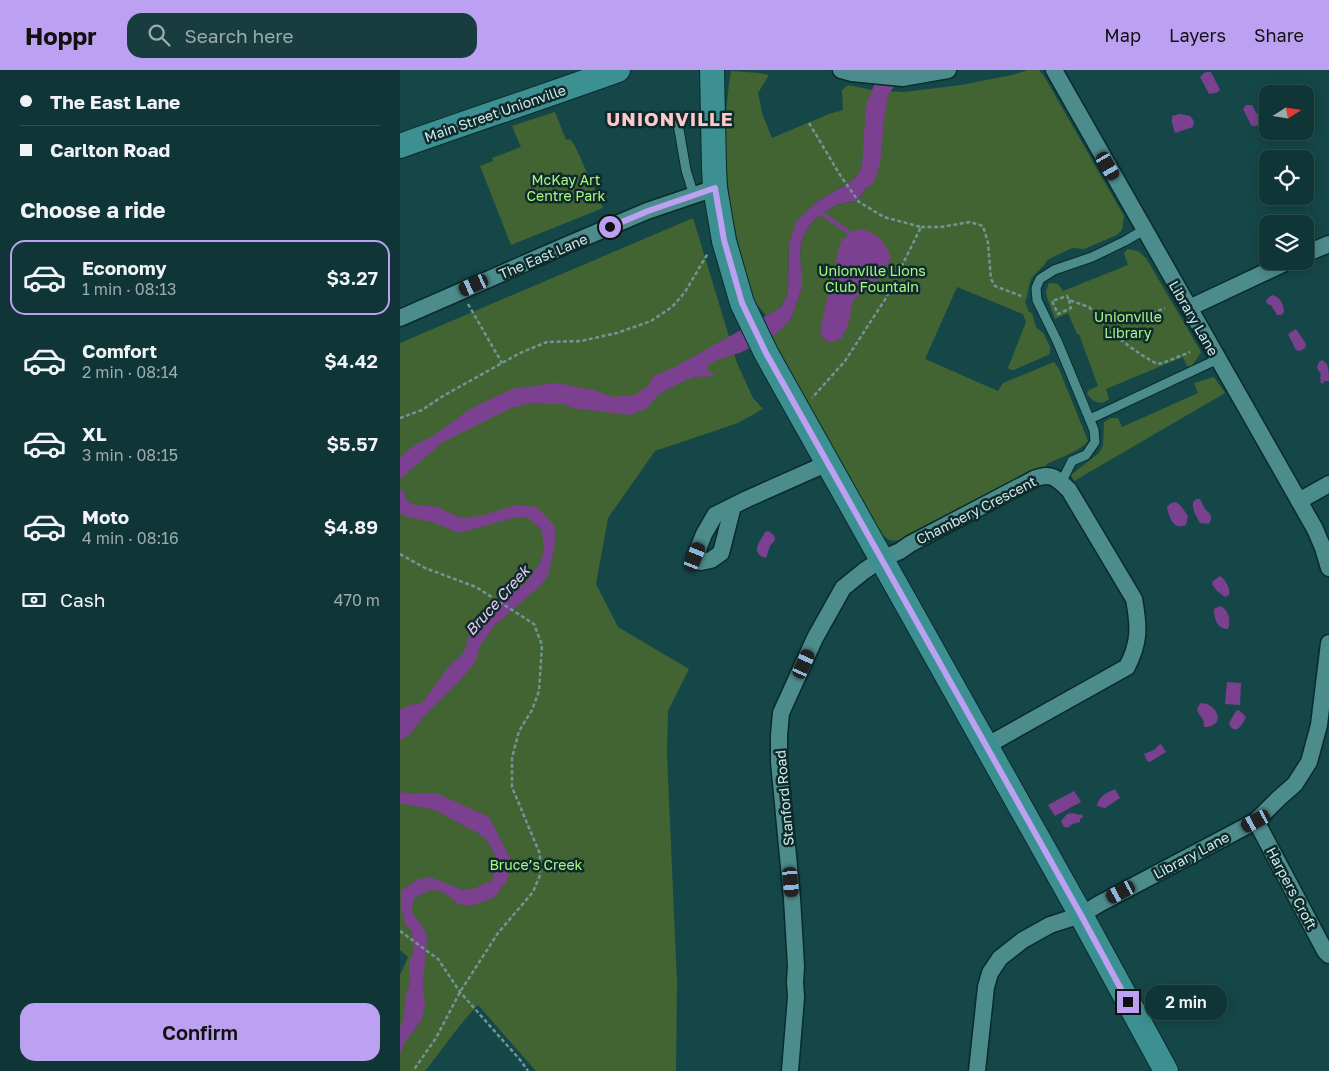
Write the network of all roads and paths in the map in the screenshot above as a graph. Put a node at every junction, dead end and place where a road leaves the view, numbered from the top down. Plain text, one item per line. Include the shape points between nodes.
1 (618, 70) edge
2 (712, 70) edge
3 (841, 70) edge
4 (948, 70) edge
5 (1054, 70) edge
6 (809, 123) dead end
7 (678, 124) dead end
8 (400, 146) edge
9 (704, 192) junction
10 (921, 227) junction
11 (1144, 230) junction
12 (724, 240) junction
13 (1329, 244) edge
14 (1314, 250) edge
15 (1269, 270) edge
16 (460, 292) junction
17 (1021, 296) dead end
18 (1069, 300) junction
19 (1165, 308) dead end
20 (1189, 308) junction
21 (400, 318) edge
22 (1102, 321) junction
23 (1190, 352) dead end
24 (1218, 359) junction
25 (502, 363) junction
26 (798, 409) junction
27 (400, 418) edge
28 (1090, 419) junction
29 (828, 464) junction
30 (1061, 483) junction
31 (1329, 484) edge
32 (1299, 501) junction
33 (732, 506) dead end
34 (400, 554) edge
35 (882, 559) junction
36 (1329, 568) edge
37 (1329, 642) edge
38 (1326, 691) edge
39 (986, 746) junction
40 (1256, 821) junction
41 (1081, 915) junction
42 (400, 931) edge
43 (1329, 954) edge
44 (460, 992) junction
45 (413, 1071) edge
46 (528, 1071) edge
47 (790, 1071) edge
48 (977, 1071) edge
49 (1166, 1071) edge

1 - 8 main road, Main Street Unionville
2 - 9 main road via 712,127
3 - 4 street via 902,78
5 - 11 street, Library Lane
6 - 10 path via 859,202 884,217
7 - 9 lane via 686,170
9 - 12 main road
9 - 16 street, The East Lane via 648,211
10 - 17 path via 970,222 983,226 991,279 995,286
10 - 26 path via 886,298 850,354 814,396
11 - 20 street, Library Lane
11 - 28 lane via 1092,257 1054,270 1040,280 1036,288 1037,300
12 - 25 path via 711,247 685,292 672,307 651,321 582,341 547,342
12 - 26 main road via 742,303
13 - 14 street
15 - 20 street
16 - 21 street, The East Lane
16 - 25 path
18 - 18 path via 1067,296 1052,300 1058,314 1071,308
18 - 22 path via 1089,306
19 - 22 path via 1130,322
20 - 24 street, Library Lane
22 - 23 path via 1114,335 1157,364
24 - 28 lane
24 - 32 street, Library Lane
25 - 27 path via 422,410
26 - 29 main road
28 - 30 lane via 1095,442 1086,455 1072,461
29 - 33 street
29 - 35 main road
30 - 35 street, Chambery Crescent via 1044,475 1034,479
30 - 39 street via 1076,500 1134,599 1138,616 1136,645 1127,667
31 - 32 street
32 - 36 street, Library Lane via 1315,529
34 - 44 path via 488,594 534,624 542,644 539,690 519,731 512,758 512,787 540,854 540,875 533,892 498,933
35 - 39 main road
35 - 47 street, Stanford Road via 843,588 815,638 781,713 779,762 796,966
37 - 38 street, Library Lane
38 - 40 street, Library Lane via 1309,762 1295,784
39 - 41 main road
40 - 41 street, Library Lane
40 - 43 street, Harpers Croft
41 - 48 street, Library Lane via 1053,923 1023,940 1000,958 990,973
41 - 49 main road
42 - 44 path via 438,959
44 - 45 path via 436,1038
44 - 46 path

